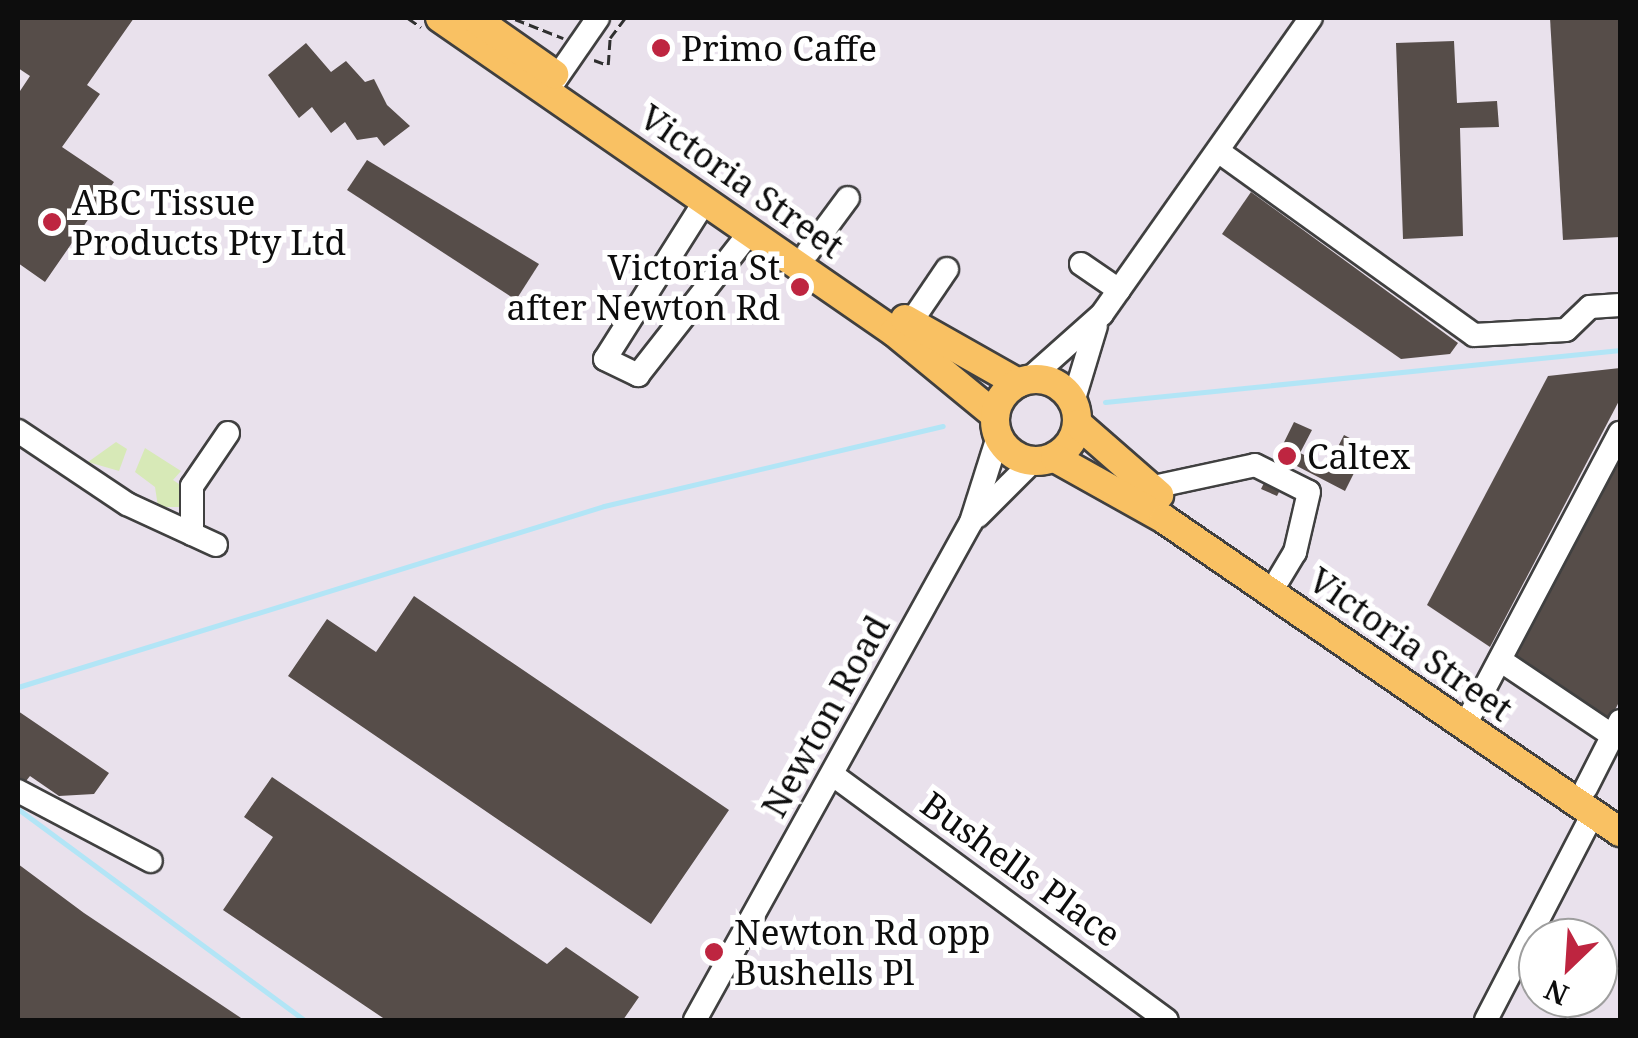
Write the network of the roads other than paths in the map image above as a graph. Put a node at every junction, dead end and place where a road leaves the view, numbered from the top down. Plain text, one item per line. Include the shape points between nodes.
1 (440, 18) edge
2 (474, 18) edge
3 (598, 18) edge
4 (1311, 18) edge
5 (552, 84) junction
6 (1218, 151) junction
7 (848, 198) dead end
8 (704, 201) junction
9 (750, 232) junction
10 (808, 252) junction
11 (1081, 264) dead end
12 (947, 269) dead end
13 (1120, 290) junction
14 (1620, 305) edge
15 (1102, 314) junction
16 (911, 322) junction
17 (1023, 381) junction
18 (1075, 413) junction
19 (996, 426) junction
20 (18, 430) edge
21 (228, 432) dead end
22 (1620, 433) edge
23 (1044, 460) junction
24 (1149, 488) junction
25 (972, 522) junction
26 (192, 534) junction
27 (216, 544) dead end
28 (1279, 579) junction
29 (1500, 660) junction
30 (1472, 712) junction
31 (1617, 728) edge
32 (833, 775) junction
33 (18, 790) edge
34 (1600, 804) edge
35 (1620, 832) edge
36 (151, 861) dead end
37 (695, 1020) edge
38 (1167, 1020) edge
39 (1486, 1020) edge

1 - 5 main road, Victoria Street
2 - 5 main road, Victoria Street
3 - 5 street
4 - 6 street
5 - 8 main road, Victoria Street
5 - 10 main road, Victoria Street
6 - 13 street
6 - 14 street via 1474,335 1566,330 1590,307
7 - 10 street
8 - 9 main road, Victoria Street
8 - 9 street via 605,359 629,376 644,369
9 - 19 main road, Victoria Street via 922,352
10 - 16 main road, Victoria Street
11 - 13 street
12 - 16 street
13 - 15 street
15 - 17 street
15 - 18 street via 1082,356
16 - 17 main road, Victoria Street
17 - 18 main road via 1058,385
17 - 19 main road
18 - 23 main road
18 - 24 main road, Victoria Street
19 - 23 main road via 1012,454
19 - 25 street, Newton Road
20 - 26 street via 127,504
21 - 26 street via 192,486
22 - 29 street
23 - 25 street
23 - 34 main road, Victoria Street via 1164,519
24 - 28 main road, Victoria Street
24 - 28 street via 1256,464 1310,492 1296,552
25 - 32 street, Newton Road
26 - 27 street
28 - 30 main road, Victoria Street
29 - 30 street
29 - 31 street
30 - 34 main road, Victoria Street
31 - 34 street
32 - 37 street, Newton Road
32 - 38 street, Bushells Place
33 - 36 street
34 - 35 main road, Victoria Street
34 - 39 street

